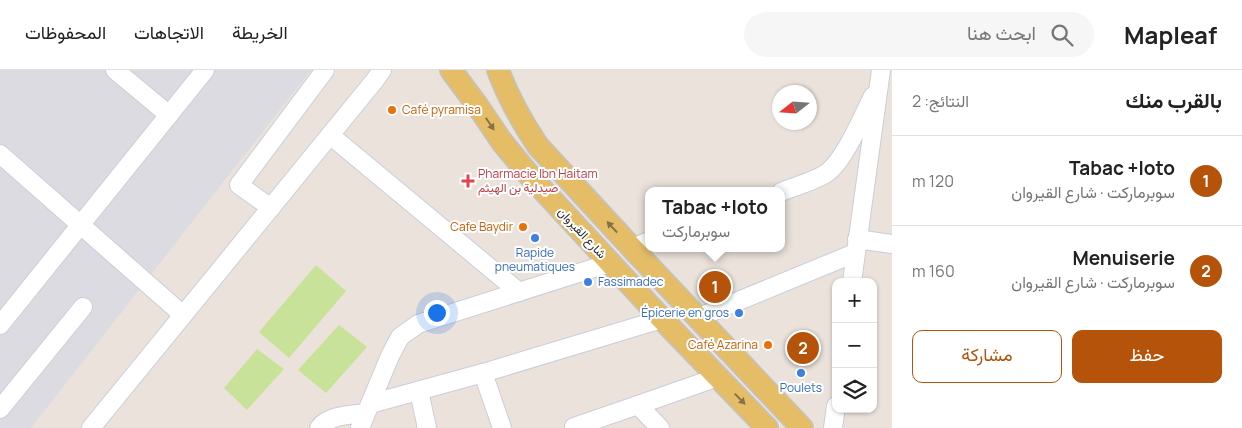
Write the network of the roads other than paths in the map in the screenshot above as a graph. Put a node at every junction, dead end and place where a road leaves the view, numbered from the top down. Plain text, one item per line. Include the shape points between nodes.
1 (115, 70) edge
2 (205, 70) edge
3 (325, 70) edge
4 (390, 70) edge
5 (451, 70) edge
6 (498, 70) edge
7 (379, 75) edge
8 (880, 77) edge
9 (169, 115) junction
10 (330, 135) junction
11 (0, 154) edge
12 (785, 190) edge
13 (271, 208) junction
14 (80, 225) junction
15 (640, 244) edge
16 (892, 244) edge
17 (856, 246) junction
18 (646, 252) edge
19 (610, 263) junction
20 (852, 278) edge
21 (519, 292) junction
22 (83, 307) dead end
23 (183, 315) junction
24 (697, 318) junction
25 (662, 319) junction
26 (0, 325) edge
27 (484, 373) junction
28 (718, 377) junction
29 (419, 391) junction
30 (638, 405) junction
31 (0, 409) edge
32 (835, 413) edge
33 (365, 415) edge
34 (91, 428) edge
35 (319, 428) edge
36 (427, 428) edge
37 (502, 428) edge
38 (574, 428) edge
39 (660, 428) edge
40 (767, 428) edge
41 (802, 428) edge
42 (833, 428) edge

1 - 9 street
2 - 9 street
3 - 13 street via 239,185
4 - 7 street
5 -> 19 main road, شارع القيروان via 515,159
15 -> 6 main road via 538,146 514,108
7 - 10 street
8 - 12 street via 836,163 827,173
8 - 17 street
9 - 14 street
10 - 13 street
10 - 21 street
11 - 14 street
13 - 23 street
14 - 23 street
14 - 26 street
16 - 17 street
17 - 20 street
17 - 24 street
18 - 24 main road
19 - 21 street
19 - 25 main road, شارع القيروان
21 - 33 street via 418,324 400,337
22 - 31 street
23 - 34 street
24 - 41 main road
25 - 27 street
25 - 28 main road, شارع القيروان
27 - 29 street
27 - 37 street
28 - 30 street
28 -> 40 main road, شارع القيروان
29 - 33 street
29 - 36 street
30 - 38 street
30 - 39 street
32 - 42 street
33 - 35 street via 329,419

